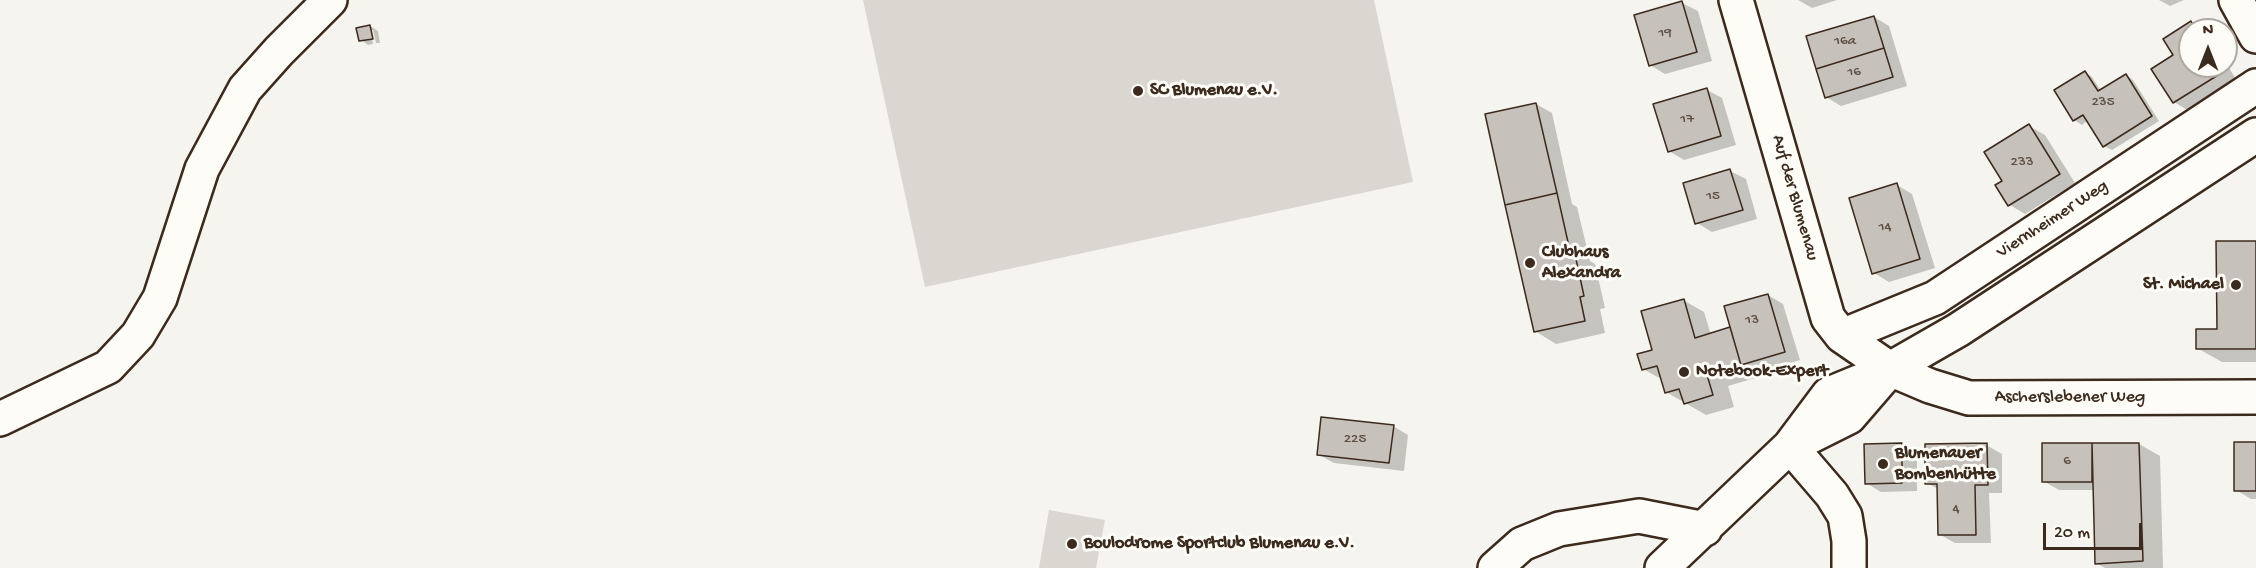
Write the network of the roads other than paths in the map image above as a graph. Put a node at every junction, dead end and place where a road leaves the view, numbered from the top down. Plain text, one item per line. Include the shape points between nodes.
1 (330, 0) edge
2 (1736, 0) edge
3 (2236, 0) edge
4 (2256, 36) edge
5 (2256, 86) edge
6 (2256, 135) edge
7 (1842, 336) junction
8 (1890, 369) junction
9 (2256, 397) edge
10 (0, 419) edge
11 (1790, 446) junction
12 (1705, 529) junction
13 (1495, 568) edge
14 (1662, 568) edge
15 (1849, 568) edge

1 - 10 street via 245,89 202,170 160,297 138,335 108,367
2 - 7 street, Auf der Blumenau via 1828,318
3 - 4 street
5 - 7 street, Viernheimer Weg via 1935,297
6 - 8 street via 1958,330
7 - 8 street, Auf der Blumenau
8 - 9 street, Ascherslebener Weg via 1970,398
8 - 11 street via 1829,394
11 - 12 street
11 - 15 street via 1845,516
12 - 13 street via 1639,516 1559,529 1522,544
12 - 14 street

